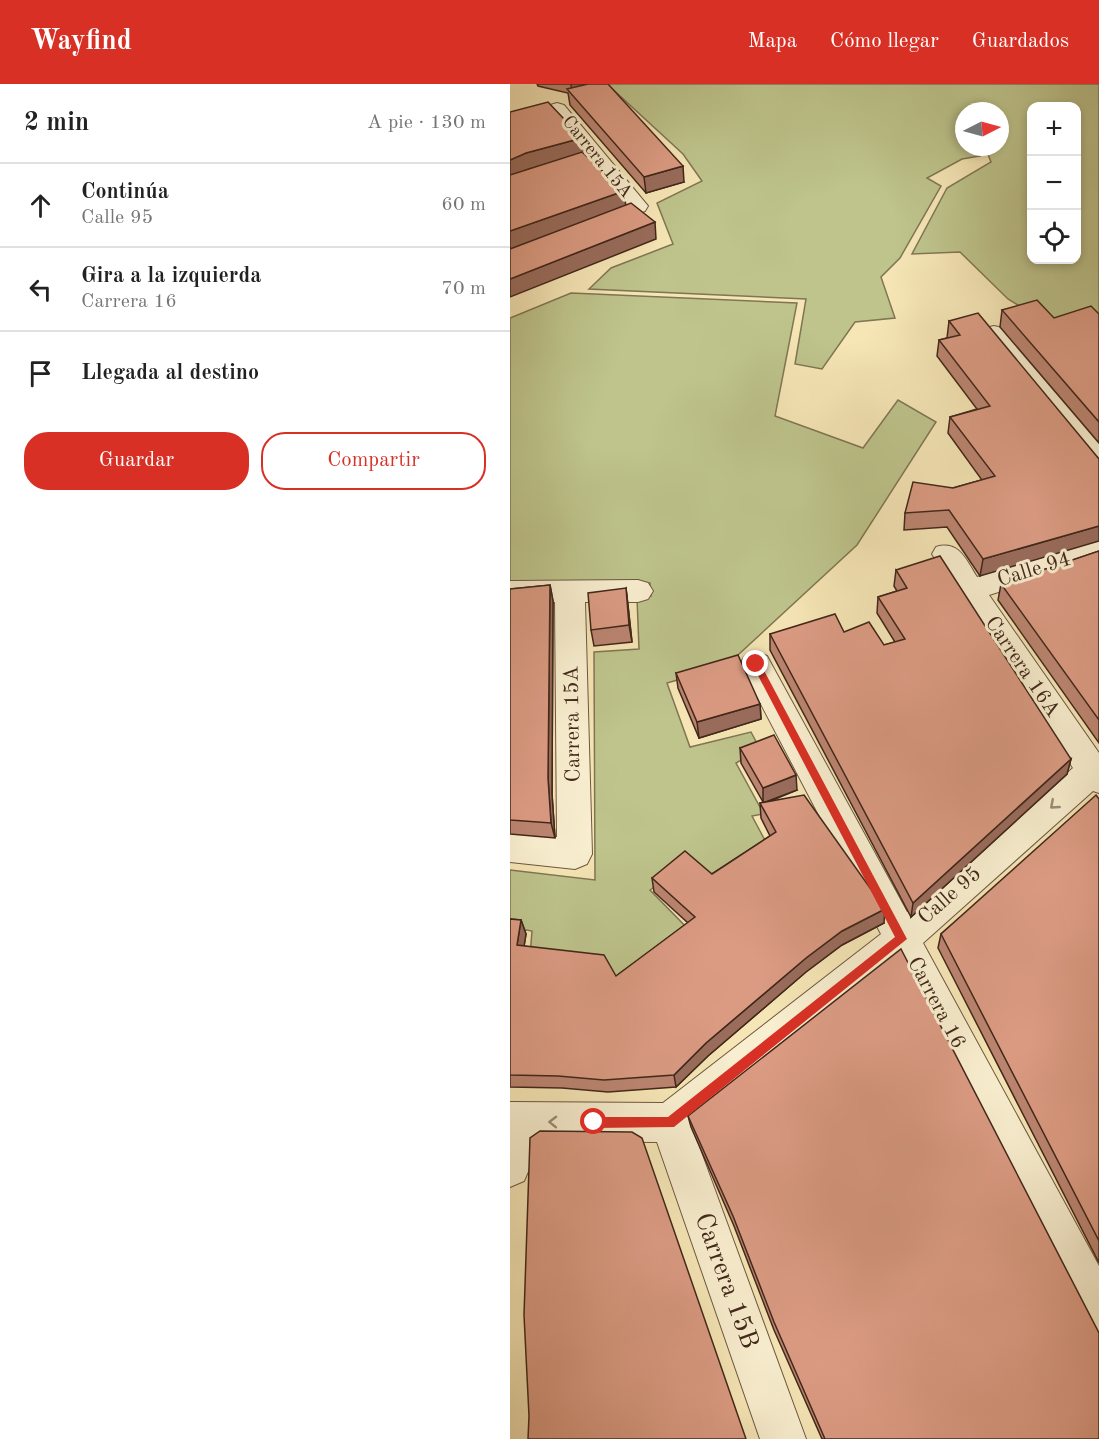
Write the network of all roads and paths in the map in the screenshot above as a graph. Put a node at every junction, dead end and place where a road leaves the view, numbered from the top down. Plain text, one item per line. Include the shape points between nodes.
1 (510, 123) edge
2 (596, 155) junction
3 (574, 163) edge
4 (510, 253) edge
5 (994, 333) edge
6 (1099, 457) edge
7 (1099, 551) edge
8 (946, 554) dead end
9 (970, 590) junction
10 (638, 591) dead end
11 (510, 592) edge
12 (570, 593) junction
13 (756, 664) dead end
14 (1097, 773) edge
15 (510, 847) edge
16 (902, 939) junction
17 (511, 1121) edge
18 (670, 1123) junction
19 (510, 1167) edge
20 (1099, 1310) edge
21 (783, 1439) edge

1 - 2 street, Carrera 15A via 557,109
2 - 3 street
2 - 4 street, Carrera 15A via 637,206
5 - 6 street
7 - 9 street, Calle 94
8 - 9 street, Carrera 16A
9 - 14 street, Carrera 16A
10 - 12 street
11 - 12 street
12 - 15 street, Carrera 15A via 575,854
13 - 16 street, Carrera 16
14 -> 16 street, Calle 95
16 - 18 street, Calle 95
16 - 20 street, Carrera 16
18 -> 17 street
17 - 19 street
18 - 21 street, Carrera 15B

